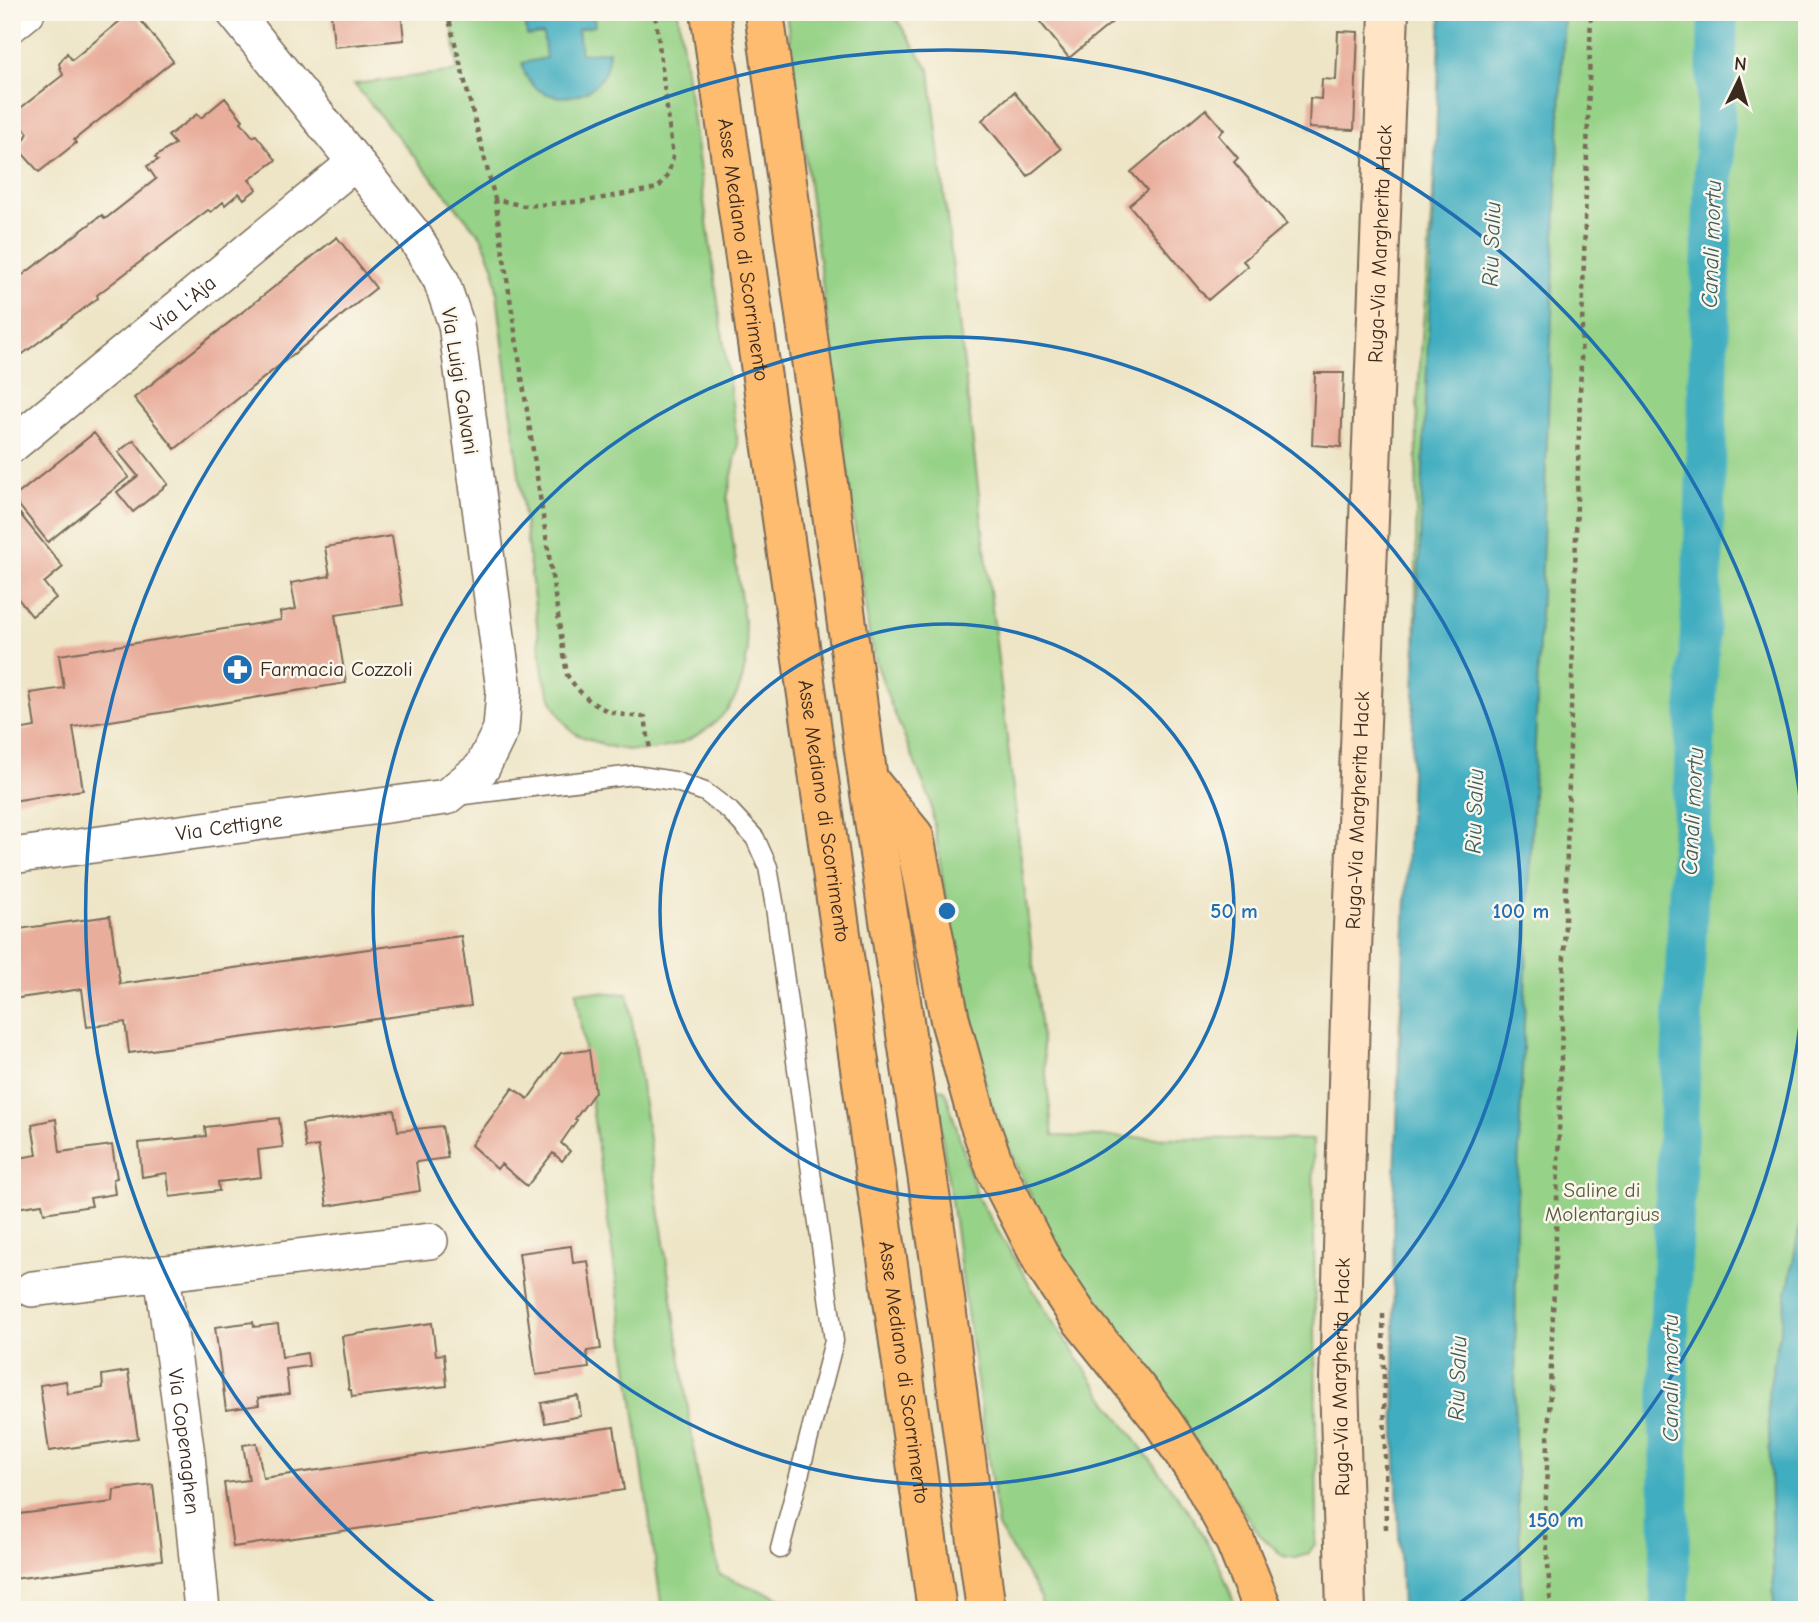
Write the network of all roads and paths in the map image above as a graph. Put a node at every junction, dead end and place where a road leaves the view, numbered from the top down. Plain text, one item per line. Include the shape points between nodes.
1 (27, 12) edge
2 (234, 12) edge
3 (447, 12) edge
4 (655, 12) edge
5 (710, 12) edge
6 (764, 12) edge
7 (1389, 12) edge
8 (1591, 12) edge
9 (12, 24) edge
10 (356, 162) junction
11 (495, 199) junction
12 (12, 445) edge
13 (654, 778) junction
14 (868, 780) junction
15 (446, 797) junction
16 (12, 856) edge
17 (430, 1241) dead end
18 (162, 1273) junction
19 (32, 1289) dead end
20 (780, 1549) dead end
21 (202, 1610) edge
22 (937, 1610) edge
23 (986, 1610) edge
24 (1263, 1610) edge
25 (1346, 1610) edge
26 (1551, 1610) edge

1 - 9 street
2 - 10 street, Via Luigi Galvani
3 - 11 path
4 - 11 path via 673,157 658,188 524,206
5 - 22 highway, Asse Mediano di Scorrimento
6 - 14 highway
7 - 25 main road, Ruga-Via Margherita Hack via 1354,868 1340,1353
8 - 26 path via 1545,1519
10 - 12 street, Via L'Aja
10 - 15 street, Via Luigi Galvani via 414,234 441,280 456,324 503,690 501,729 482,768
11 - 13 path via 567,675 592,704 620,716 645,717
13 - 15 lane via 634,775
13 - 20 lane via 705,792 730,811 755,838 768,867 775,906 834,1341
14 - 23 highway via 940,1261
14 - 24 highway via 914,836 950,1020 977,1117 1005,1190 1045,1266 1079,1317 1160,1418 1201,1479 1235,1541
15 - 16 street, Via Cettigne
17 - 18 street
18 - 19 street
18 - 21 street, Via Copenaghen

